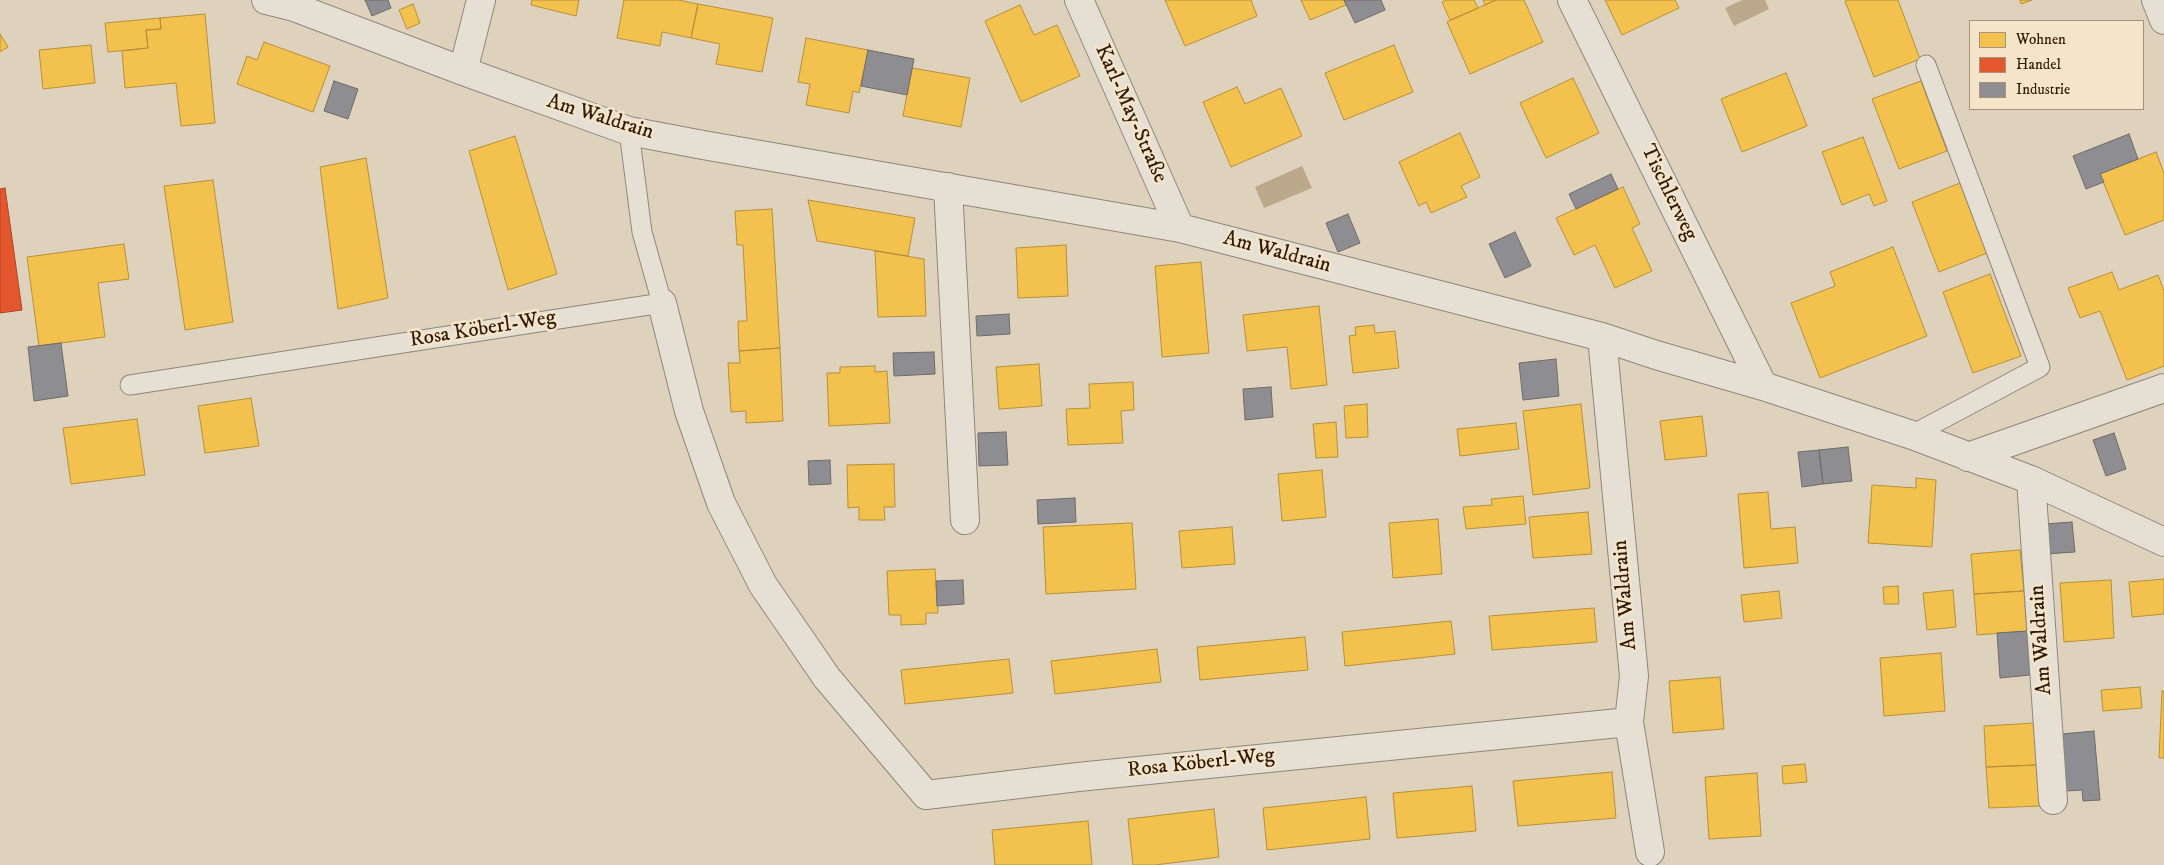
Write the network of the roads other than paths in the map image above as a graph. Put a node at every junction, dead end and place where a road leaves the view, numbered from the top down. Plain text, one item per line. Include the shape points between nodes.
1 (266, 0) edge
2 (481, 0) edge
3 (1079, 0) edge
4 (1572, 0) edge
5 (2156, 0) edge
6 (2164, 20) edge
7 (1926, 65) dead end
8 (463, 71) junction
9 (629, 131) junction
10 (948, 187) junction
11 (1180, 228) junction
12 (662, 303) junction
13 (1602, 337) junction
14 (130, 385) dead end
15 (1763, 386) junction
16 (2164, 388) edge
17 (1912, 435) junction
18 (1968, 457) junction
19 (2032, 480) junction
20 (965, 520) dead end
21 (2164, 542) edge
22 (1629, 722) junction
23 (2053, 800) dead end
24 (1650, 852) dead end

1 - 8 street, Am Waldrain via 294,7
2 - 8 street
3 - 11 street, Karl-May-Straße
4 - 15 street, Tischlerweg
5 - 6 street
7 - 17 lane via 2040,367
8 - 9 street, Am Waldrain
9 - 10 street, Am Waldrain
9 - 12 lane via 642,232
10 - 11 street, Am Waldrain
10 - 20 street
11 - 13 street, Am Waldrain
12 - 14 lane, Rosa Köberl-Weg
12 - 22 street, Rosa Köberl-Weg via 688,411 720,504 763,585 827,678 926,795
13 - 15 street, Am Waldrain
13 - 22 street, Am Waldrain via 1634,676
15 - 17 street, Am Waldrain
16 - 18 street
17 - 18 street, Am Waldrain
18 - 19 street, Am Waldrain
19 - 21 street, Am Waldrain
19 - 23 street, Am Waldrain
22 - 24 street, Am Waldrain

